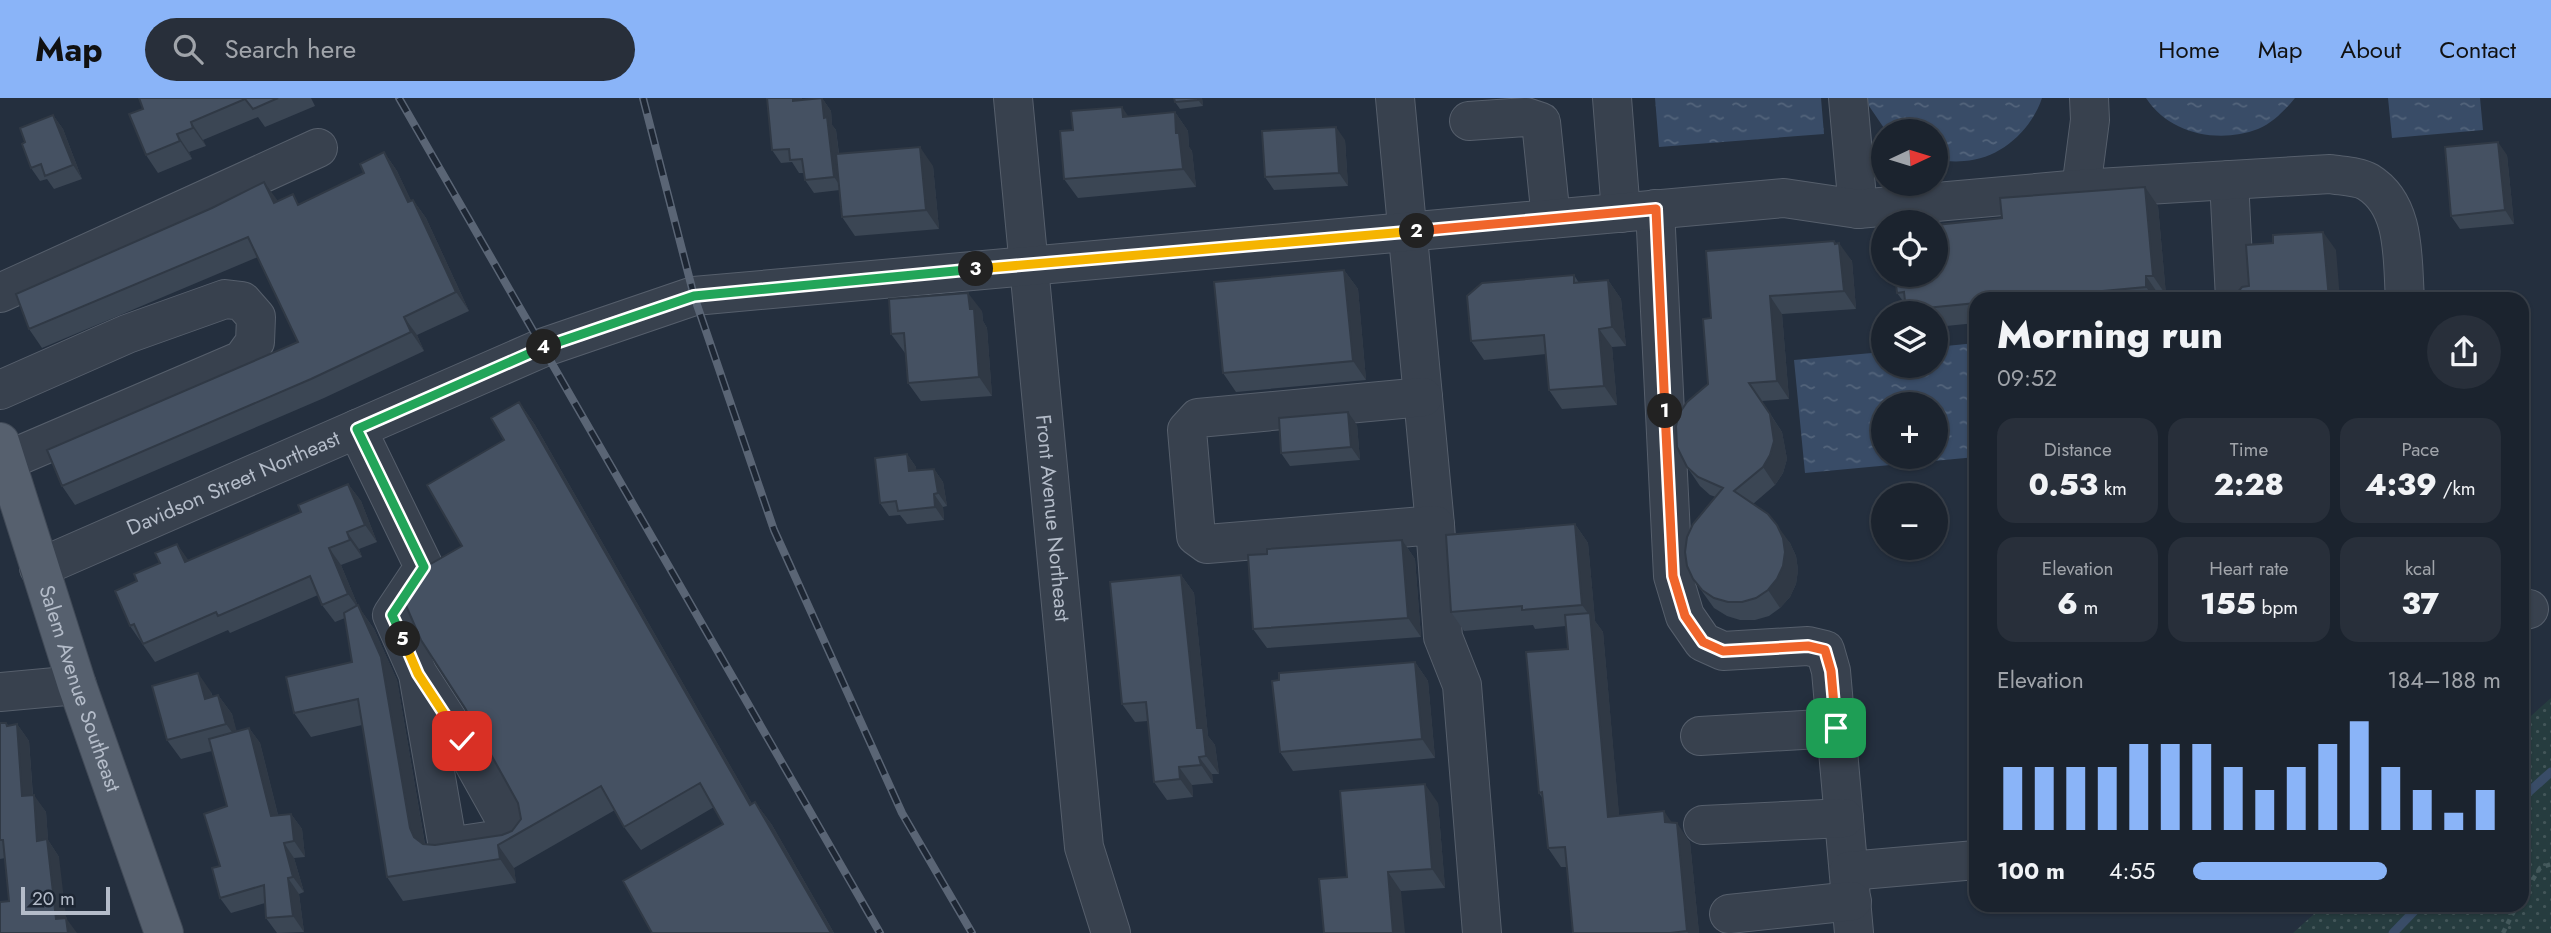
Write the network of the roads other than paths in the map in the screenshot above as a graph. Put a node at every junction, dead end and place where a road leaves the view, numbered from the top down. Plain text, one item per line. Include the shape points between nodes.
1 (1013, 98) edge
2 (1395, 98) edge
3 (1612, 98) edge
4 (1848, 98) edge
5 (2089, 98) edge
6 (1469, 121) dead end
7 (318, 148) dead end
8 (2229, 180) junction
9 (2081, 189) junction
10 (1858, 209) junction
11 (1638, 211) junction
12 (1551, 219) junction
13 (1407, 232) junction
14 (1028, 265) junction
15 (2235, 292) edge
16 (2405, 292) edge
17 (0, 293) edge
18 (0, 390) edge
19 (1423, 397) junction
20 (357, 429) junction
21 (3, 451) edge
22 (1435, 526) junction
23 (39, 568) junction
24 (418, 674) dead end
25 (77, 685) junction
26 (0, 692) edge
27 (1836, 728) junction
28 (1700, 736) dead end
29 (1844, 818) junction
30 (1703, 825) dead end
31 (1969, 862) edge
32 (1852, 902) edge
33 (1729, 915) dead end
34 (164, 933) edge
35 (1111, 933) edge
36 (1482, 933) edge

1 - 14 street, Front Avenue Northeast
2 - 13 street
3 - 11 street
4 - 10 street
5 - 9 street
6 - 12 street via 1526,117 1541,122
7 - 17 street
8 - 9 street, Davidson Street Northeast
8 - 15 street
8 - 16 street, Davidson Street Northeast via 2330,174 2367,181 2389,201 2401,239
9 - 10 street, Davidson Street Northeast
10 - 11 street, Davidson Street Northeast via 1784,198
11 - 12 street, Davidson Street Northeast
11 - 27 street via 1673,576 1685,616 1703,642 1723,651 1808,646 1825,650
12 - 13 street, Davidson Street Northeast
13 - 14 street, Davidson Street Northeast
13 - 19 street
14 - 20 street, Davidson Street Northeast via 694,296 542,348
14 - 35 street, Front Avenue Northeast via 1083,847
18 - 21 street via 127,334 225,299 242,301 256,317 255,342 242,360
19 - 22 street
19 - 22 street via 1198,418 1187,430 1196,536 1207,544
20 - 23 street, Davidson Street Northeast
20 - 24 street via 424,567 392,615
21 - 23 main road, Salem Avenue Southeast
22 - 36 street via 1443,637 1462,685
23 - 25 main road, Salem Avenue Southeast
25 - 26 street
25 - 34 main road, Salem Avenue Southeast
27 - 28 street
27 - 29 street
29 - 30 street
29 - 32 street
31 - 32 street
32 - 33 street

